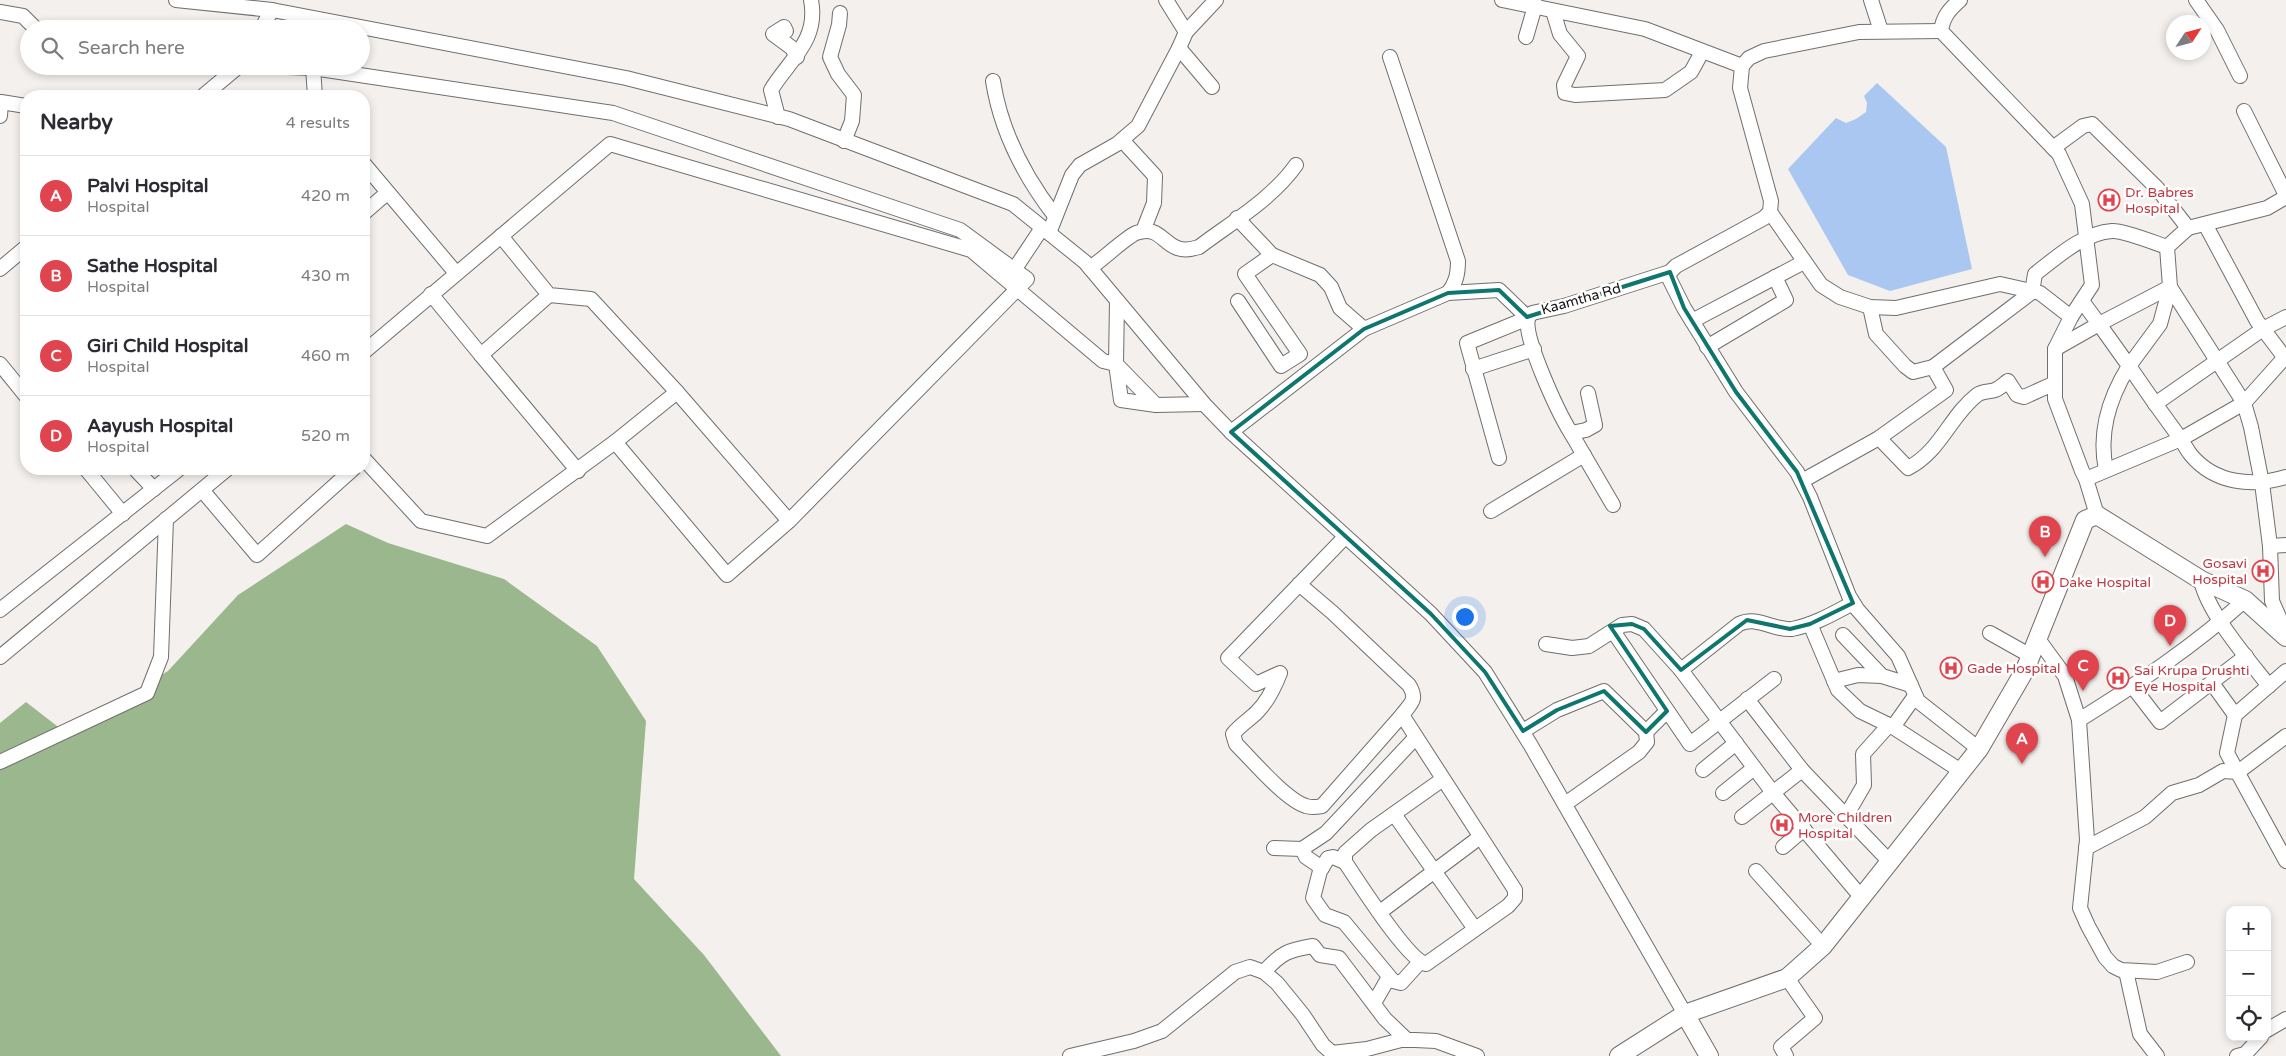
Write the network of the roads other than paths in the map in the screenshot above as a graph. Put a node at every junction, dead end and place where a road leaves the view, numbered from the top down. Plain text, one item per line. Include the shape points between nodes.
1 (176, 0) edge
2 (811, 0) edge
3 (1166, 0) edge
4 (1502, 0) edge
5 (1871, 0) edge
6 (1960, 0) edge
7 (2196, 0) edge
8 (1211, 2) edge
9 (1535, 3) edge
10 (1948, 5) edge
11 (800, 9) dead end
12 (272, 10) junction
13 (1553, 11) junction
14 (0, 12) edge
15 (840, 13) dead end
16 (27, 20) edge
17 (266, 20) edge
18 (324, 20) edge
19 (370, 29) edge
20 (786, 31) dead end
21 (1881, 31) junction
22 (1941, 31) junction
23 (1186, 32) junction
24 (1526, 37) dead end
25 (1179, 48) junction
26 (1702, 52) junction
27 (1390, 57) dead end
28 (797, 58) junction
29 (1742, 66) junction
30 (228, 75) edge
31 (314, 75) edge
32 (360, 75) edge
33 (2240, 76) dead end
34 (993, 81) dead end
35 (1212, 86) dead end
36 (210, 90) edge
37 (315, 90) edge
38 (20, 105) edge
39 (2244, 111) dead end
40 (0, 116) edge
41 (778, 117) junction
42 (1122, 140) junction
43 (844, 141) junction
44 (2053, 148) junction
45 (1296, 165) dead end
46 (370, 171) edge
47 (387, 192) junction
48 (2286, 196) edge
49 (370, 208) edge
50 (1770, 212) junction
51 (1055, 216) junction
52 (1237, 218) junction
53 (2205, 224) junction
54 (2188, 228) junction
55 (1046, 230) junction
56 (1143, 231) junction
57 (501, 236) junction
58 (2086, 238) junction
59 (2167, 247) junction
60 (20, 252) edge
61 (1272, 255) junction
62 (1804, 262) junction
63 (1090, 268) junction
64 (0, 269) edge
65 (1014, 270) junction
66 (1670, 272) junction
67 (456, 273) junction
68 (1775, 278) junction
69 (1018, 288) junction
70 (2170, 288) junction
71 (2032, 292) junction
72 (1448, 293) junction
73 (431, 294) junction
74 (549, 295) junction
75 (1117, 301) junction
76 (1238, 301) dead end
77 (2082, 301) junction
78 (1870, 308) junction
79 (2072, 317) junction
80 (2286, 317) edge
81 (1528, 318) junction
82 (1692, 322) junction
83 (2099, 324) junction
84 (1364, 329) junction
85 (2263, 329) junction
86 (370, 347) edge
87 (1708, 347) junction
88 (1534, 349) junction
89 (2056, 349) junction
90 (1300, 354) junction
91 (481, 355) junction
92 (2286, 357) edge
93 (2216, 362) junction
94 (0, 364) edge
95 (1116, 364) junction
96 (2129, 366) junction
97 (1933, 367) junction
98 (1473, 369) junction
99 (1310, 370) junction
100 (2055, 383) junction
101 (20, 389) edge
102 (677, 392) junction
103 (1588, 393) dead end
104 (2244, 403) junction
105 (1204, 404) junction
106 (2155, 404) junction
107 (1156, 405) junction
108 (1231, 432) junction
109 (1571, 433) junction
110 (1879, 438) junction
111 (2181, 439) junction
112 (615, 442) junction
113 (1584, 455) junction
114 (1499, 458) dead end
115 (370, 465) edge
116 (2106, 470) junction
117 (578, 471) junction
118 (91, 475) edge
119 (140, 475) edge
120 (172, 475) edge
121 (220, 475) edge
122 (346, 475) edge
123 (2286, 477) edge
124 (2086, 479) junction
125 (1802, 481) junction
126 (2262, 483) junction
127 (154, 490) junction
128 (202, 490) junction
129 (1613, 505) dead end
130 (1491, 511) dead end
131 (123, 514) junction
132 (2097, 515) junction
133 (166, 519) junction
134 (789, 521) junction
135 (1344, 537) junction
136 (2286, 545) edge
137 (2270, 546) junction
138 (2201, 580) junction
139 (1299, 584) junction
140 (2245, 600) junction
141 (1853, 603) junction
142 (0, 610) edge
143 (2222, 621) junction
144 (1810, 624) junction
145 (1613, 631) junction
146 (1990, 633) dead end
147 (1842, 635) dead end
148 (2286, 635) edge
149 (2038, 639) junction
150 (1546, 644) dead end
151 (2031, 656) junction
152 (2246, 656) junction
153 (0, 657) edge
154 (1681, 670) junction
155 (2286, 672) edge
156 (1882, 676) junction
157 (1774, 679) dead end
158 (1834, 681) junction
159 (2212, 683) junction
160 (2270, 686) junction
161 (2133, 687) junction
162 (1913, 691) junction
163 (1747, 699) junction
164 (1667, 711) junction
165 (1402, 715) junction
166 (2235, 715) junction
167 (2079, 720) junction
168 (1720, 721) junction
169 (1891, 726) junction
170 (1522, 731) junction
171 (1646, 732) junction
172 (2286, 736) edge
173 (1416, 737) junction
174 (1736, 743) junction
175 (1979, 749) junction
176 (0, 762) edge
177 (1754, 768) junction
178 (1703, 770) dead end
179 (1802, 770) junction
180 (1961, 772) junction
181 (2238, 772) junction
182 (1443, 779) junction
183 (1723, 793) dead end
184 (1774, 794) junction
185 (1565, 804) junction
186 (1394, 814) junction
187 (1846, 816) junction
188 (1742, 817) dead end
189 (1804, 829) junction
190 (1480, 837) junction
191 (1783, 847) dead end
192 (1274, 848) dead end
193 (2086, 848) junction
194 (1302, 849) junction
195 (2286, 861) edge
196 (1345, 862) junction
197 (1890, 862) junction
198 (1322, 868) junction
199 (1756, 871) dead end
200 (1434, 872) junction
201 (1862, 898) junction
202 (1380, 912) junction
203 (1475, 929) junction
204 (1823, 946) junction
205 (1420, 962) junction
206 (2187, 962) dead end
207 (2126, 971) junction
208 (1264, 972) junction
209 (1389, 977) junction
210 (1787, 978) junction
211 (1374, 1003) junction
212 (1685, 1014) junction
213 (2286, 1019) edge
214 (2271, 1028) edge
215 (1407, 1040) junction
216 (2257, 1041) edge
217 (2243, 1055) edge
218 (1070, 1056) edge
219 (1477, 1056) edge
220 (1619, 1056) edge
221 (1709, 1056) edge
222 (1786, 1056) edge
223 (2157, 1056) edge

1 - 12 street
2 - 11 street via 805,10
2 - 28 street via 813,22
3 - 23 street
4 - 9 street
5 - 21 street
6 - 10 street
7 - 33 street via 2217,30
8 - 23 street
9 - 13 street
9 - 24 street
10 - 22 street
12 - 17 street
12 - 18 street
13 - 26 street via 1645,29
13 - 26 street via 1560,34 1578,56 1564,84 1565,93 1665,90 1691,72
14 - 16 street via 23,16
15 - 43 street via 830,57 854,95 852,121
19 - 41 street via 626,78
20 - 28 street via 784,28 773,34 792,48
21 - 22 street
21 - 29 street via 1859,32 1764,51 1749,58
22 - 44 street
23 - 25 street
25 - 35 street
25 - 42 street via 1138,126
26 - 29 street
27 - 72 street via 1458,261 1458,273
28 - 41 street via 771,90
29 - 50 street via 1740,88 1771,201
30 - 36 street
31 - 37 street
32 - 65 street via 613,113 960,230
34 - 51 street via 1000,116 1017,157 1030,182
38 - 40 street via 1,102
39 - 48 street
41 - 43 street
42 - 51 street via 1080,165 1072,175
42 - 56 street via 1155,176 1154,203
43 - 55 street via 1013,204
44 - 54 street via 2083,126 2092,124 2157,188
44 - 58 street via 2060,154 2082,204
45 - 52 street
46 - 47 street
47 - 49 street
47 - 67 street
48 - 53 street via 2267,208
50 - 62 street
50 - 66 street, Kaamtha Rd
51 - 55 street
52 - 56 street via 1199,247 1190,250 1174,248 1159,235
52 - 61 street
53 - 54 street
53 - 85 street
54 - 59 street
55 - 63 street
55 - 65 street
56 - 63 street via 1134,234
57 - 67 street
57 - 69 street via 610,144 971,250
57 - 74 street
58 - 59 street via 2112,231
58 - 71 street via 2035,274
58 - 77 street via 2092,285
59 - 70 street
60 - 64 street
61 - 84 street via 1320,275 1331,287 1340,308
61 - 90 street via 1245,274
62 - 68 street
62 - 78 street via 1821,285 1840,297
63 - 75 street
65 - 69 street via 1026,279
66 - 81 street, Kaamtha Rd via 1532,313
66 - 82 street via 1669,278
67 - 73 street
68 - 82 street
68 - 87 street via 1786,300
69 - 95 street via 1103,361
69 - 134 street
70 - 83 street
70 - 93 street
70 - 96 street via 2160,324
71 - 78 street via 2000,284 1896,308
71 - 79 street via 2040,293
71 - 97 street
72 - 81 street via 1499,290
72 - 84 street
73 - 86 street
73 - 91 street
74 - 91 street
74 - 102 street via 591,299
75 - 95 street
75 - 105 street
76 - 90 street via 1281,366
77 - 79 street
77 - 83 street
78 - 97 street via 1876,334 1905,366 1913,372
79 - 89 street
80 - 85 street
81 - 88 street via 1526,324
81 - 98 street, Kaamtha Rd via 1467,343
82 - 87 street
83 - 89 street
83 - 96 street
84 - 99 street
85 - 92 street
85 - 93 street
87 - 125 street via 1736,392
88 - 98 street
88 - 109 street via 1559,413
89 - 100 street
90 - 99 street
91 - 117 street
92 - 104 street
93 - 104 street
93 - 106 street
94 - 101 street
95 - 107 street
95 - 107 street via 1120,400
96 - 106 street
96 - 116 street via 2117,385 2102,435
97 - 110 street via 1946,390
98 - 114 street, Kaamtha Rd
99 - 108 street
100 - 110 street via 2024,397 2017,395 2008,381 1995,390 1978,394 1935,447 1908,468
100 - 124 street via 2056,399
102 - 112 street
102 - 134 street
103 - 109 street via 1595,425
104 - 111 street
104 - 126 street
105 - 107 street
105 - 108 street
106 - 111 street
108 - 135 street
109 - 113 street
110 - 125 street
111 - 116 street
111 - 126 street via 2202,465 2228,480
112 - 117 street
112 - 134 street via 727,576
113 - 129 street
113 - 130 street
115 - 117 street via 421,521 487,536
116 - 124 street
118 - 131 street
119 - 127 street
120 - 127 street
121 - 128 street
122 - 128 street via 257,555
123 - 126 street
124 - 132 street
125 - 141 street via 1838,574
126 - 137 street
127 - 131 street
128 - 133 street
131 - 142 street
132 - 138 main road
132 - 149 main road via 2085,520
133 - 153 street
133 - 176 street via 161,657 147,693
135 - 139 street
135 - 170 street via 1431,614 1485,672
136 - 137 street
137 - 148 street via 2272,601
138 - 140 main road
138 - 143 street via 2204,593
139 - 165 street via 1409,685 1414,700
139 - 165 street via 1228,658 1256,684 1280,673 1257,712 1233,734 1236,744 1283,790 1313,808 1322,806
140 - 143 street
140 - 148 main road
141 - 144 street
141 - 162 street via 1898,656
143 - 152 street
143 - 161 street
144 - 154 street via 1790,629 1747,620
144 - 158 street
145 - 150 street via 1589,646 1572,648
145 - 154 street via 1622,625 1632,624 1644,629
145 - 164 street
146 - 151 street
147 - 156 street
149 - 151 main road
149 - 167 street via 2065,676
151 - 175 main road
152 - 159 street
152 - 160 street
154 - 168 street
155 - 160 street
156 - 158 street via 1858,675
156 - 162 street
157 - 163 street
158 - 169 street via 1838,690 1860,711
159 - 161 street via 2160,722
159 - 166 street
160 - 166 street
161 - 167 street
162 - 169 street
162 - 175 street via 1928,710
163 - 168 street
163 - 179 street
164 - 168 street via 1690,744
164 - 171 street
165 - 173 street
166 - 181 street via 2227,753
167 - 193 street
168 - 174 street
169 - 180 street
169 - 187 street via 1863,754 1864,785
170 - 171 street via 1557,710 1604,691
170 - 185 street
171 - 185 street via 1647,742 1638,752
172 - 181 street
173 - 182 street
173 - 194 street via 1326,834
174 - 177 street
174 - 178 street
175 - 180 main road
177 - 183 street
177 - 184 street
179 - 184 street
179 - 187 street
180 - 197 main road
181 - 193 street via 2223,771 2199,785 2172,793 2145,817
181 - 195 street
182 - 186 street
182 - 190 street
184 - 188 street
184 - 189 street
185 - 212 street
186 - 196 street via 1345,853
186 - 200 street
187 - 197 street
189 - 191 street
189 - 201 street
190 - 200 street
190 - 203 street via 1515,890 1515,898
192 - 194 street
193 - 207 street via 2080,908 2105,957 2113,966
194 - 198 street via 1306,857
196 - 198 street via 1328,858
196 - 202 street
197 - 201 main road
198 - 209 street via 1314,898 1318,906 1325,915 1344,922
199 - 204 street
200 - 202 street
200 - 203 street
201 - 204 main road
202 - 205 street
203 - 205 street via 1426,964
204 - 210 main road
205 - 209 street via 1401,982
206 - 207 street via 2157,972
207 - 223 street via 2140,1034
208 - 211 street via 1278,956 1292,949 1313,946 1320,955 1339,958
208 - 215 street via 1276,982 1332,1053
208 - 218 street via 1250,967 1235,972 1162,1031
209 - 211 street
210 - 212 main road
210 - 222 street via 1815,1018 1781,1047
211 - 215 street
212 - 220 main road
212 - 221 main road
213 - 214 street
215 - 219 street via 1436,1041
216 - 217 street

